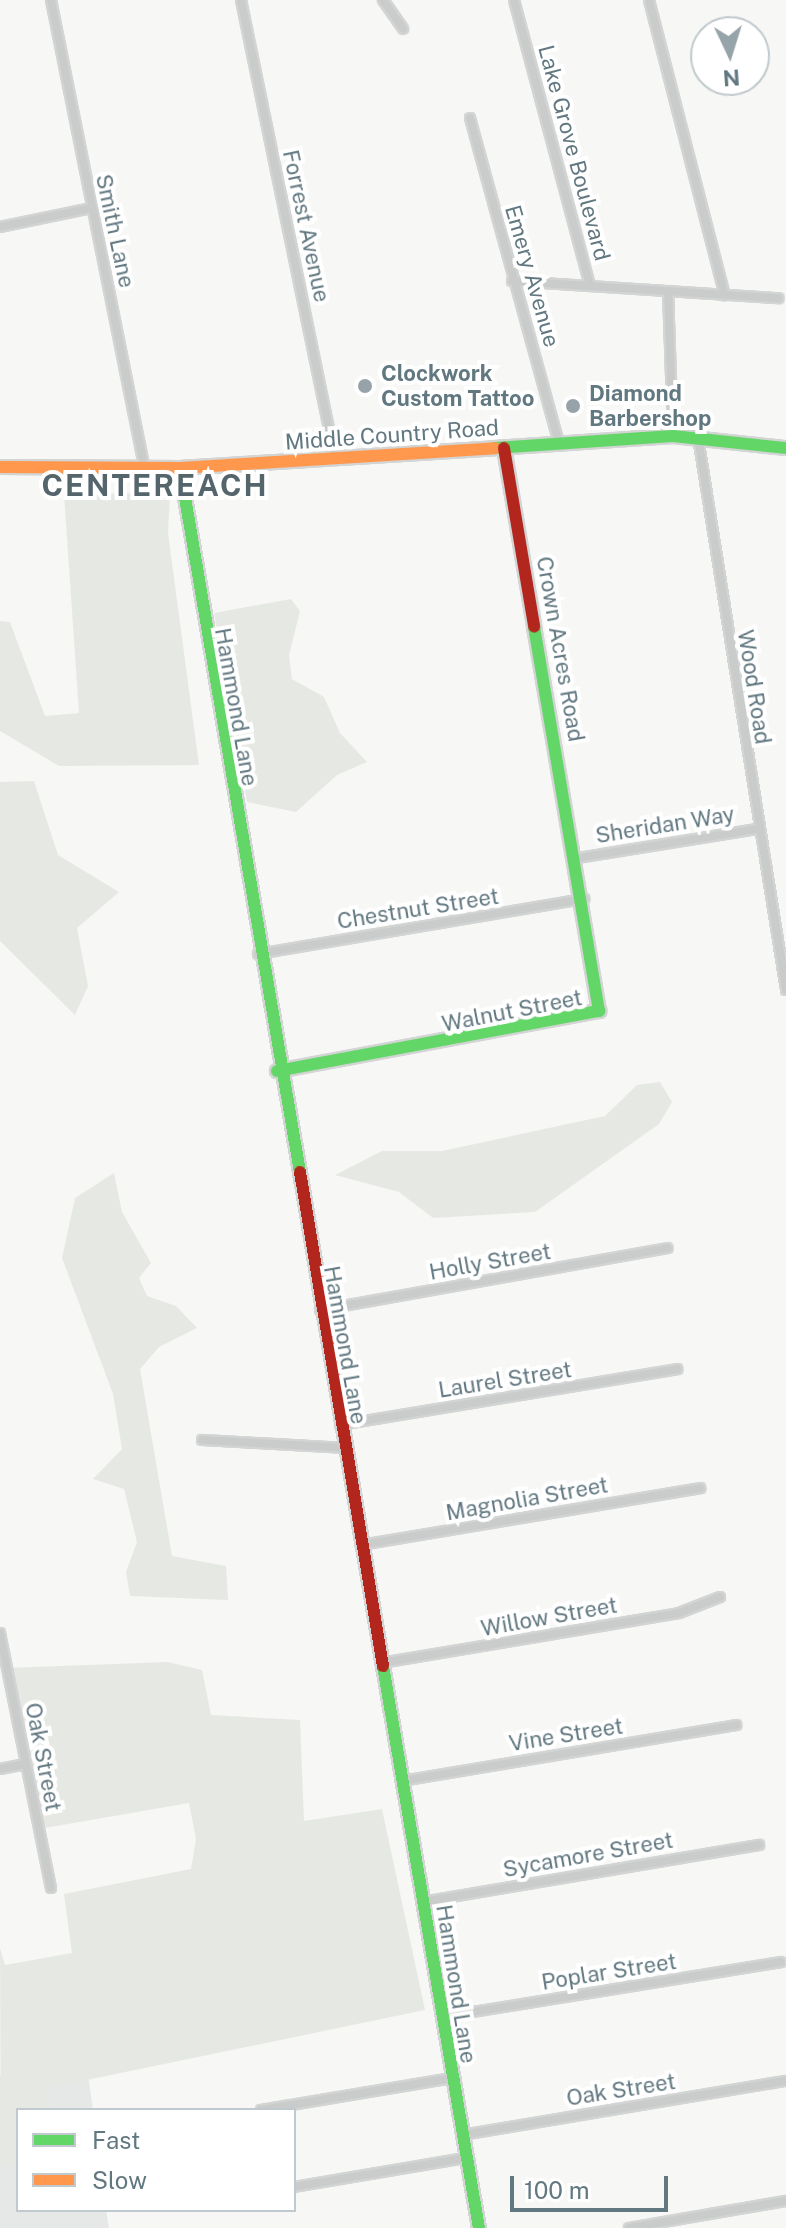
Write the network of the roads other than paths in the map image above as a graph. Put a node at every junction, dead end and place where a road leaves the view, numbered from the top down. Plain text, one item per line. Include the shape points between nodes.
1 (51, 0) edge
2 (241, 0) edge
3 (383, 0) edge
4 (514, 0) edge
5 (649, 0) edge
6 (403, 29) dead end
7 (470, 118) dead end
8 (92, 208) junction
9 (0, 227) edge
10 (512, 281) junction
11 (590, 286) junction
12 (668, 291) junction
13 (725, 295) junction
14 (778, 298) dead end
15 (673, 436) junction
16 (697, 436) junction
17 (559, 443) junction
18 (504, 448) junction
19 (786, 448) edge
20 (335, 458) junction
21 (0, 467) edge
22 (180, 468) junction
23 (145, 469) junction
24 (758, 829) junction
25 (578, 858) junction
26 (584, 899) junction
27 (257, 954) junction
28 (786, 990) edge
29 (277, 1071) junction
30 (668, 1248) dead end
31 (319, 1311) junction
32 (677, 1369) dead end
33 (339, 1426) junction
34 (202, 1440) dead end
35 (343, 1448) junction
36 (700, 1488) dead end
37 (360, 1546) junction
38 (720, 1597) dead end
39 (0, 1633) edge
40 (381, 1663) junction
41 (736, 1725) dead end
42 (26, 1764) junction
43 (0, 1769) edge
44 (402, 1781) junction
45 (759, 1845) dead end
46 (51, 1888) dead end
47 (422, 1902) junction
48 (781, 1962) dead end
49 (442, 2017) junction
50 (452, 2078) junction
51 (786, 2081) edge
52 (273, 2108) edge
53 (461, 2135) junction
54 (466, 2158) junction
55 (296, 2187) edge
56 (786, 2201) edge
57 (479, 2228) edge
58 (629, 2228) edge

1 - 8 street, Smith Lane
2 - 20 street, Forrest Avenue
3 - 6 street
4 - 11 street, Lake Grove Boulevard
5 - 13 street
7 - 10 street, Emery Avenue
8 - 9 street
8 - 23 street, Smith Lane
10 - 11 street
10 - 17 street, Emery Avenue
11 - 12 street, Lake Grove Boulevard
12 - 13 street, Lake Grove Boulevard
12 - 15 street
13 - 14 street, Lake Grove Boulevard
15 - 16 street, Middle Country Road
15 - 17 street, Middle Country Road
16 - 19 street, Middle Country Road
16 - 24 street, Wood Road
17 - 18 street, Middle Country Road
18 - 20 street, Middle Country Road
18 - 25 street, Crown Acres Road
20 - 22 street, Middle Country Road
21 - 23 street, Middle Country Road
22 - 23 street, Middle Country Road
22 - 27 street, Hammond Lane
24 - 25 street, Sheridan Way
24 - 28 street, Wood Road
25 - 26 street, Walnut Street
26 - 27 street, Chestnut Street
26 - 29 street, Walnut Street via 597,1014
27 - 29 street, Hammond Lane
29 - 31 street, Hammond Lane
30 - 31 street, Holly Street
31 - 33 street, Hammond Lane
32 - 33 street, Laurel Street
33 - 35 street, Hammond Lane
34 - 35 street
35 - 37 street, Hammond Lane
36 - 37 street, Magnolia Street
37 - 40 street, Hammond Lane
38 - 40 street, Willow Street via 679,1613
39 - 42 street, Oak Street
40 - 44 street, Hammond Lane
41 - 44 street, Vine Street
42 - 43 street
42 - 46 street, Oak Street
44 - 47 street, Hammond Lane
45 - 47 street, Sycamore Street
47 - 49 street, Hammond Lane
48 - 49 street, Poplar Street
49 - 50 street, Hammond Lane
50 - 52 street
50 - 53 street, Hammond Lane
51 - 53 street, Oak Street
53 - 54 street, Hammond Lane
54 - 55 street
54 - 57 street, Hammond Lane
56 - 58 street

